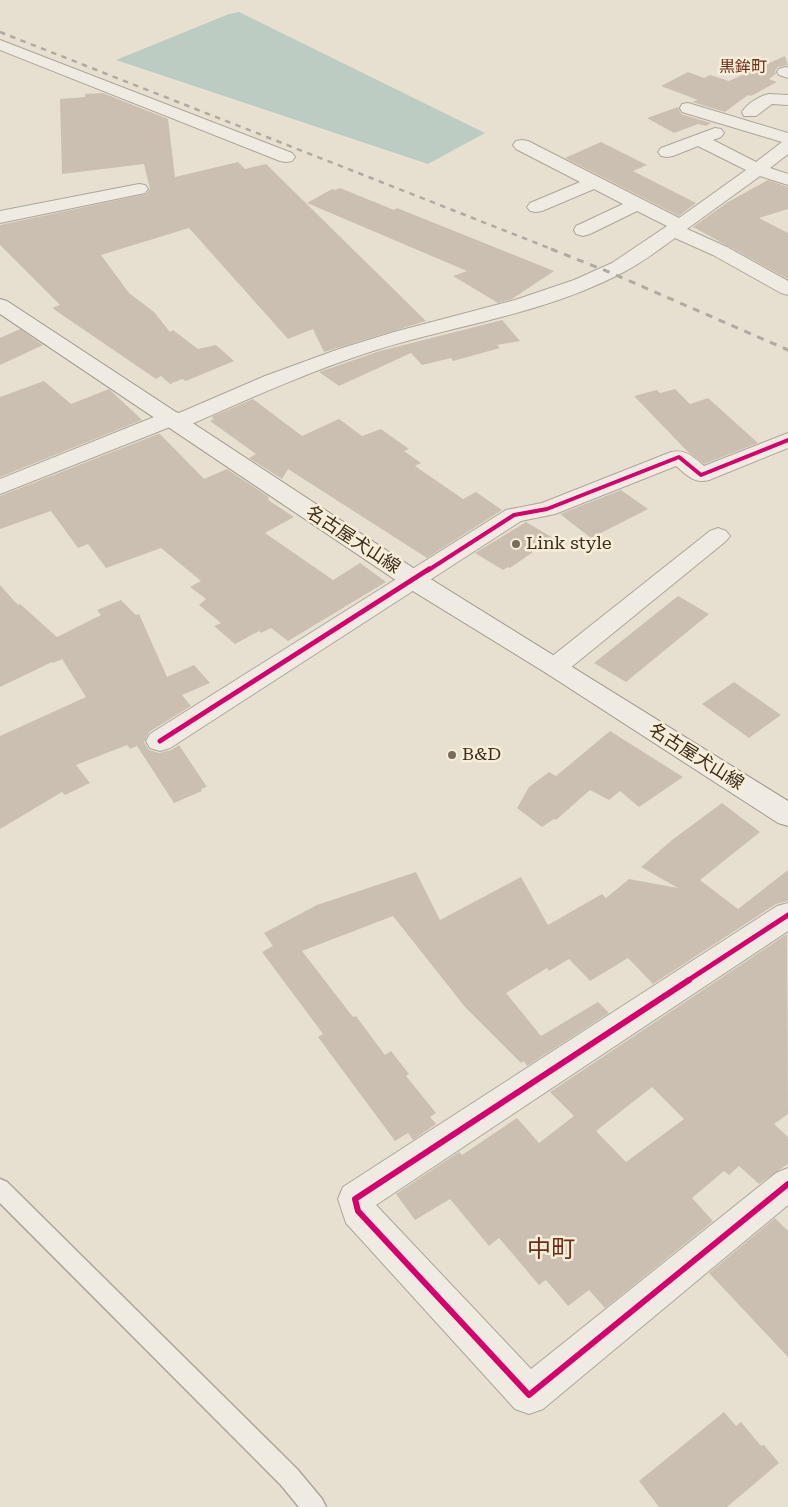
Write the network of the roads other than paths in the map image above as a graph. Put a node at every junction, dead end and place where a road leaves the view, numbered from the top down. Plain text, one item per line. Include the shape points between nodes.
1 (0, 45) edge
2 (30, 57) junction
3 (8, 65) dead end
4 (788, 100) edge
5 (688, 108) dead end
6 (743, 117) junction
7 (788, 138) edge
8 (700, 140) junction
9 (788, 144) edge
10 (522, 145) dead end
11 (667, 152) dead end
12 (286, 157) dead end
13 (759, 170) junction
14 (788, 180) edge
15 (594, 182) junction
16 (139, 189) dead end
17 (638, 204) junction
18 (536, 207) dead end
19 (0, 217) edge
20 (677, 228) junction
21 (583, 230) dead end
22 (788, 290) edge
23 (3, 311) edge
24 (175, 420) junction
25 (788, 440) edge
26 (0, 487) edge
27 (718, 536) dead end
28 (412, 579) junction
29 (556, 667) junction
30 (160, 741) dead end
31 (788, 815) edge
32 (788, 915) edge
33 (788, 1184) edge
34 (0, 1189) edge
35 (314, 1507) edge

1 - 2 street
2 - 3 street
2 - 12 street
4 - 6 street via 769,99
5 - 6 street
6 - 7 street
6 - 8 street
8 - 11 street
8 - 13 street
9 - 13 street
10 - 15 street
13 - 14 street
13 - 20 street
15 - 17 street
15 - 18 street
16 - 19 street
17 - 20 street
17 - 21 street
20 - 22 street
20 - 24 street via 616,268 584,283 372,345 295,371
23 - 24 street, 名古屋犬山線
24 - 26 street
24 - 28 street, 名古屋犬山線
25 - 28 street via 700,475 673,450 547,509 514,515
27 - 29 street
28 - 29 street, 名古屋犬山線
28 - 30 street
29 - 31 street, 名古屋犬山線
32 - 33 street via 355,1199 358,1211 529,1395
34 - 35 lane via 289,1477

